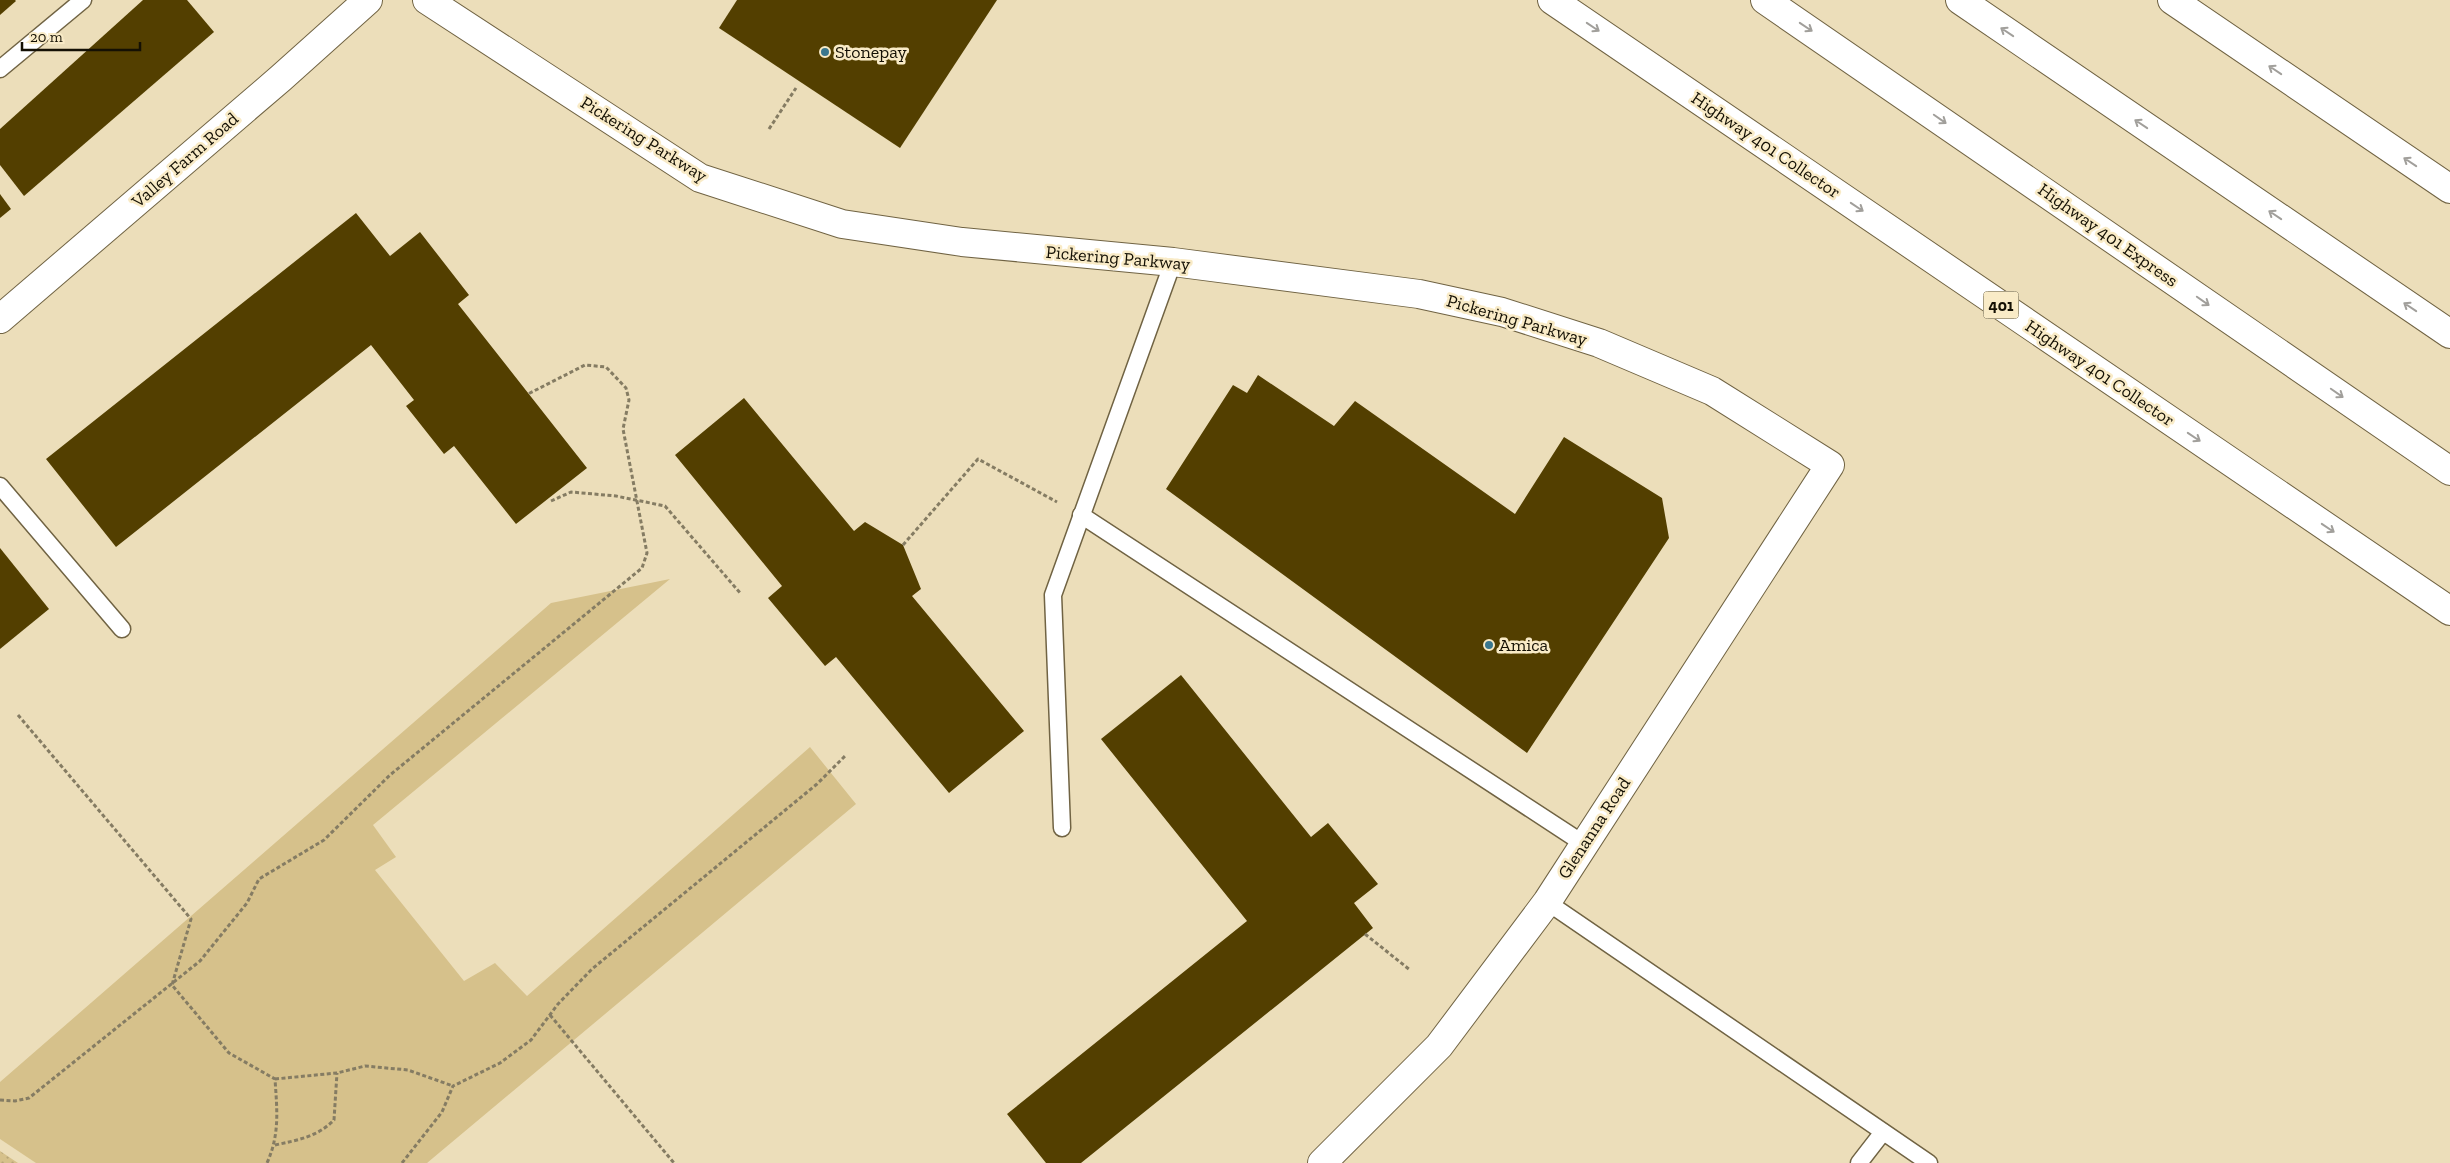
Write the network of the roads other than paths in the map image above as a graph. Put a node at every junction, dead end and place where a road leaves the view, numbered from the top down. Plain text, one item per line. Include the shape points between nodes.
1 (83, 0) edge
2 (368, 0) edge
3 (427, 0) edge
4 (1552, 0) edge
5 (1765, 0) edge
6 (1960, 0) edge
7 (2172, 0) edge
8 (62, 6) edge
9 (0, 68) edge
10 (2450, 189) edge
11 (1173, 262) junction
12 (0, 319) edge
13 (2450, 334) edge
14 (1830, 465) joint
15 (2450, 471) edge
16 (0, 486) edge
17 (1081, 515) junction
18 (2450, 611) edge
19 (122, 628) dead end
20 (1062, 828) dead end
21 (1584, 844) junction
22 (1547, 902) junction
23 (1883, 1132) junction
24 (1322, 1163) edge
25 (1859, 1163) edge
26 (1929, 1163) edge

1 - 8 lane
2 - 12 main road, Valley Farm Road
3 - 11 main road, Pickering Parkway via 700,178 842,224 1002,247
4 -> 18 main road, Highway 401 Collector / 401
5 -> 15 main road, Highway 401 Express
13 -> 6 main road
10 -> 7 main road
8 - 9 lane
11 - 14 main road, Pickering Parkway via 1420,294 1502,312 1599,343 1712,391
11 - 17 lane
14 - 21 main road, Glenanna Road
16 - 19 lane
17 - 20 lane via 1054,595
17 - 21 lane
21 - 22 main road, Glenanna Road
22 - 23 lane
22 - 24 main road, Glenanna Road via 1439,1046
23 - 25 lane
23 - 26 lane

